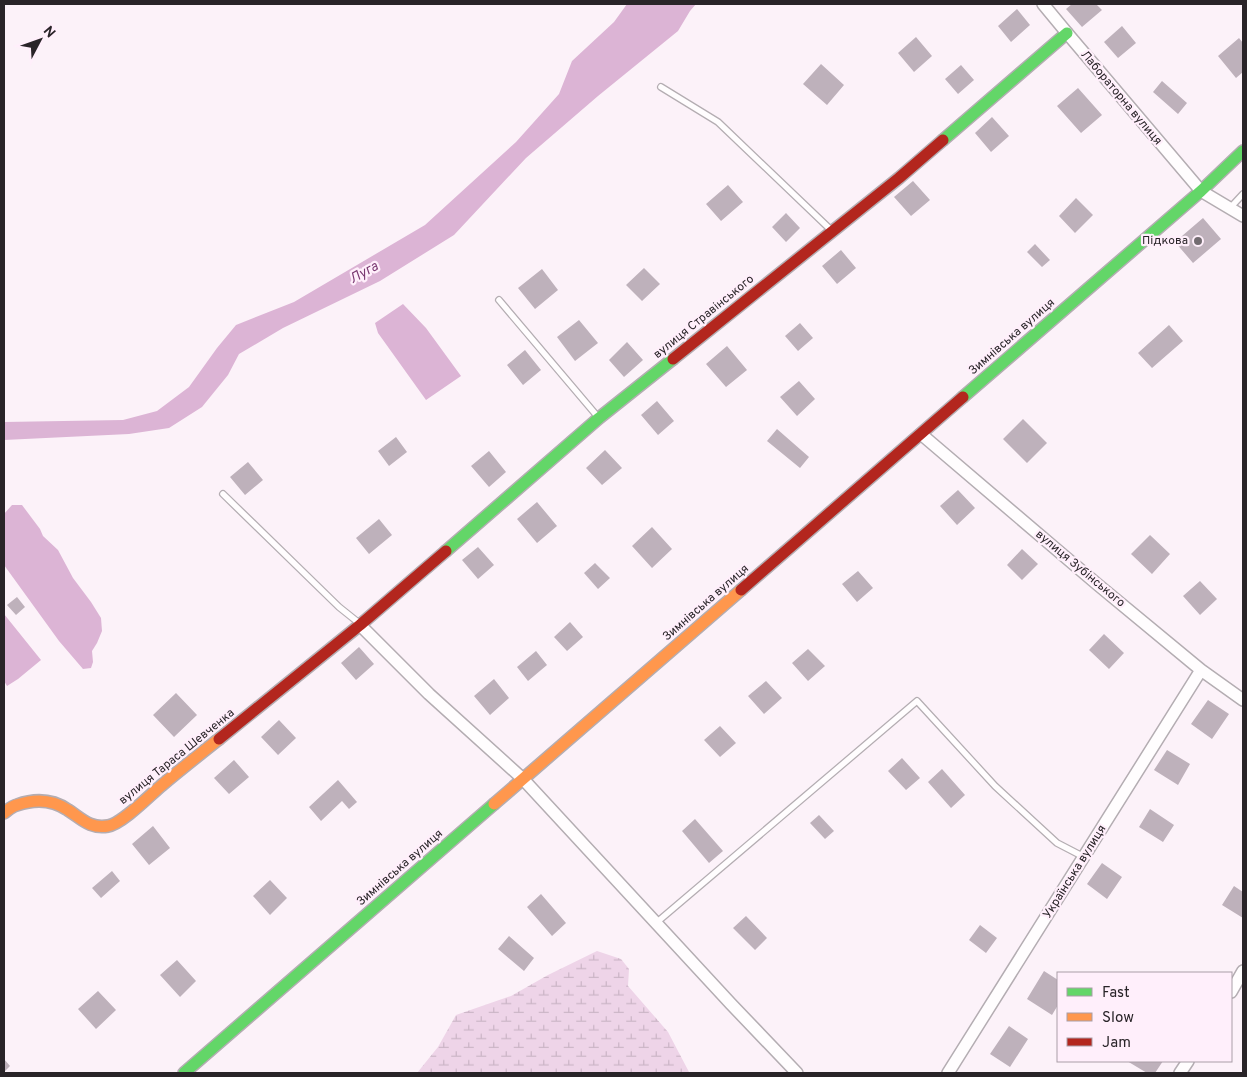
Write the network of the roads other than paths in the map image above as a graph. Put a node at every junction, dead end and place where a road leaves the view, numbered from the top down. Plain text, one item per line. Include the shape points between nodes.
1 (1043, 4) edge
2 (1067, 33) junction
3 (661, 88) dead end
4 (1243, 151) edge
5 (1200, 190) junction
6 (1243, 194) edge
7 (1230, 208) junction
8 (1243, 216) edge
9 (832, 231) junction
10 (499, 300) dead end
11 (599, 418) junction
12 (921, 434) junction
13 (224, 494) dead end
14 (360, 625) junction
15 (1201, 670) junction
16 (1243, 700) edge
17 (523, 779) junction
18 (4, 813) edge
19 (1084, 857) junction
20 (656, 923) junction
21 (1243, 972) edge
22 (1232, 990) edge
23 (1187, 1062) edge
24 (184, 1073) edge
25 (797, 1073) edge
26 (948, 1073) edge
27 (1180, 1073) edge

1 - 2 street, Лабораторна вулиця
2 - 5 street, Лабораторна вулиця
2 - 9 main road, вулиця Стравінського via 899,178
3 - 9 lane via 718,122
4 - 5 main road, Зимнівська вулиця
5 - 7 street, Лабораторна вулиця
5 - 12 main road, Зимнівська вулиця
6 - 7 lane
7 - 8 street, Лабораторна вулиця
9 - 11 main road, вулиця Стравінського
10 - 11 lane
11 - 14 main road, вулиця Стравінського
12 - 15 street, вулиця Зубінського
12 - 17 main road, Зимнівська вулиця
13 - 14 lane
14 - 17 street via 429,694
14 - 18 main road, вулиця Тараса Шевченка via 112,826 98,828 50,801 15,805
15 - 16 street, вулиця Зубінського
15 - 19 street, Українська вулиця
17 - 20 street
17 - 24 main road, Зимнівська вулиця
19 - 20 lane via 1057,842 995,786 917,701
19 - 26 street, Українська вулиця
20 - 25 street
21 - 22 street
23 - 27 street

